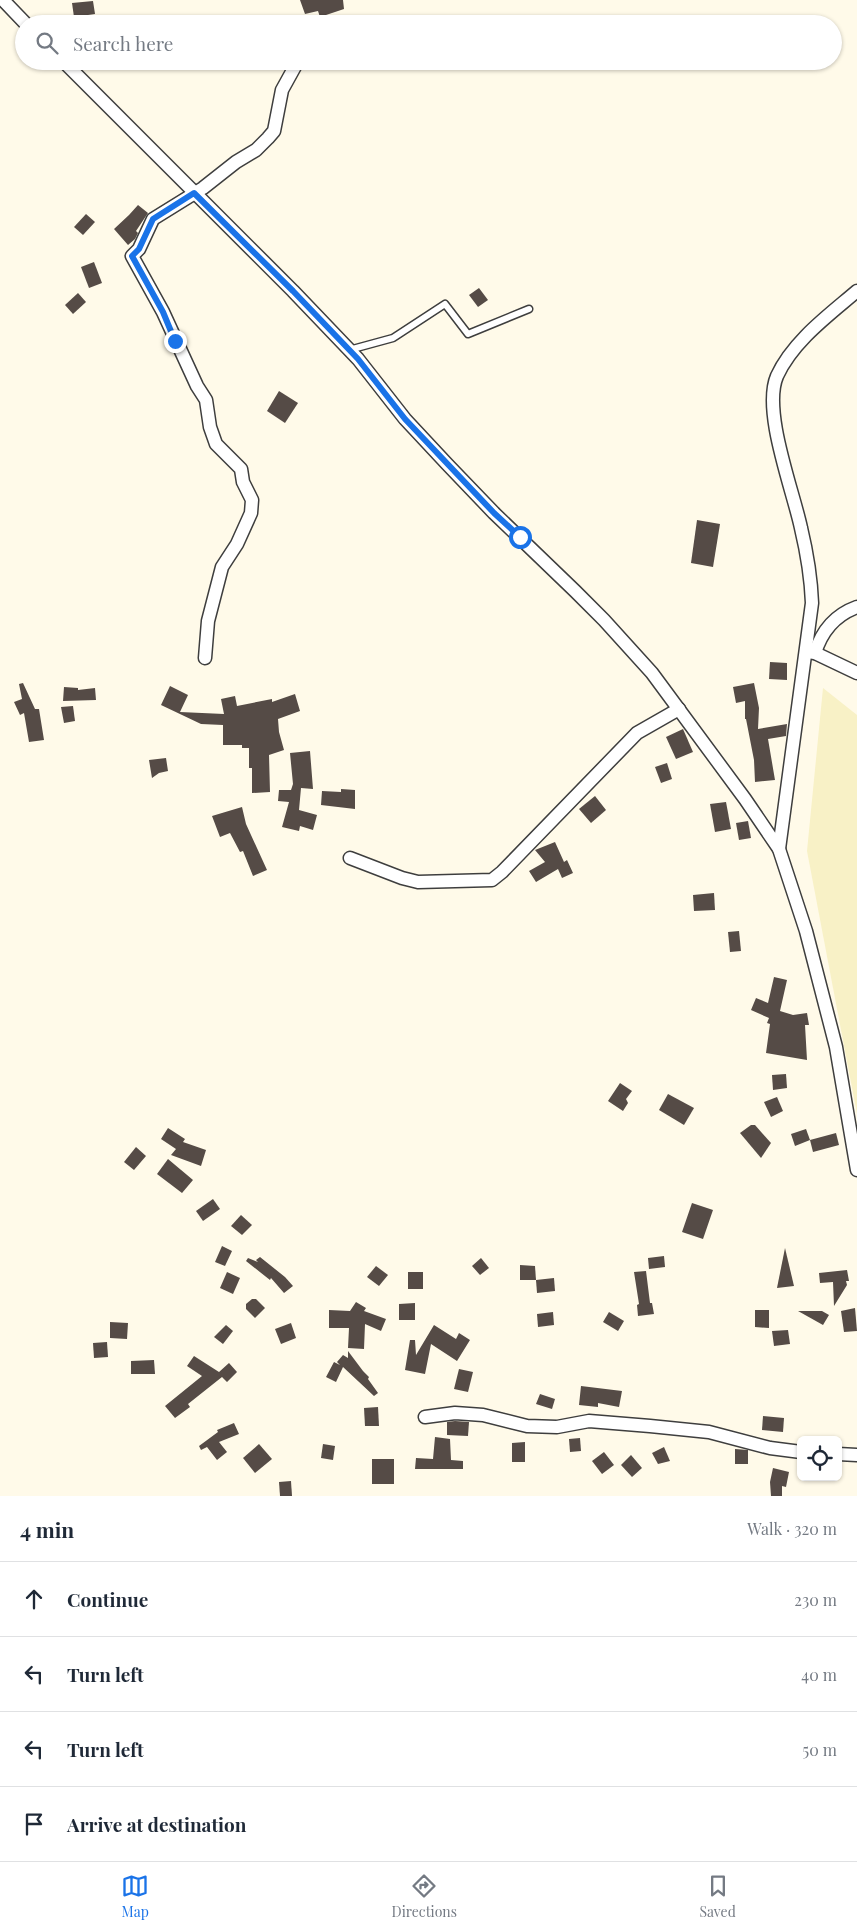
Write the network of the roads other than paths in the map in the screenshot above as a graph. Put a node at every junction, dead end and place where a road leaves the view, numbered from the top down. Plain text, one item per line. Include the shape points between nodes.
1 (3, 0) edge
2 (17, 15) edge
3 (72, 70) edge
4 (293, 70) edge
5 (194, 193) junction
6 (857, 291) edge
7 (530, 309) dead end
8 (349, 350) junction
9 (857, 607) edge
10 (810, 653) junction
11 (205, 658) dead end
12 (857, 672) edge
13 (678, 709) junction
14 (779, 849) junction
15 (350, 858) dead end
16 (857, 1170) edge
17 (425, 1417) dead end
18 (797, 1451) edge
19 (842, 1454) edge
20 (857, 1455) edge

1 - 2 street
3 - 5 street
4 - 5 street via 282,90 274,131 256,150
5 - 8 street
5 - 11 street via 153,219 139,249 132,256 206,400 216,444 241,469 252,500 250,513 222,567 208,621
6 - 10 street via 824,319 786,361 777,377 772,402 811,584
7 - 8 lane via 468,334 445,304 393,338
8 - 13 street via 405,419 447,464 604,620 652,673
9 - 10 street via 837,617
10 - 12 street
10 - 14 street
13 - 14 street
13 - 15 street via 637,733 492,880 418,882
14 - 16 street via 806,931 833,1038
17 - 18 street via 455,1413 483,1415 527,1426 557,1428 590,1421 650,1426 709,1432
19 - 20 street

